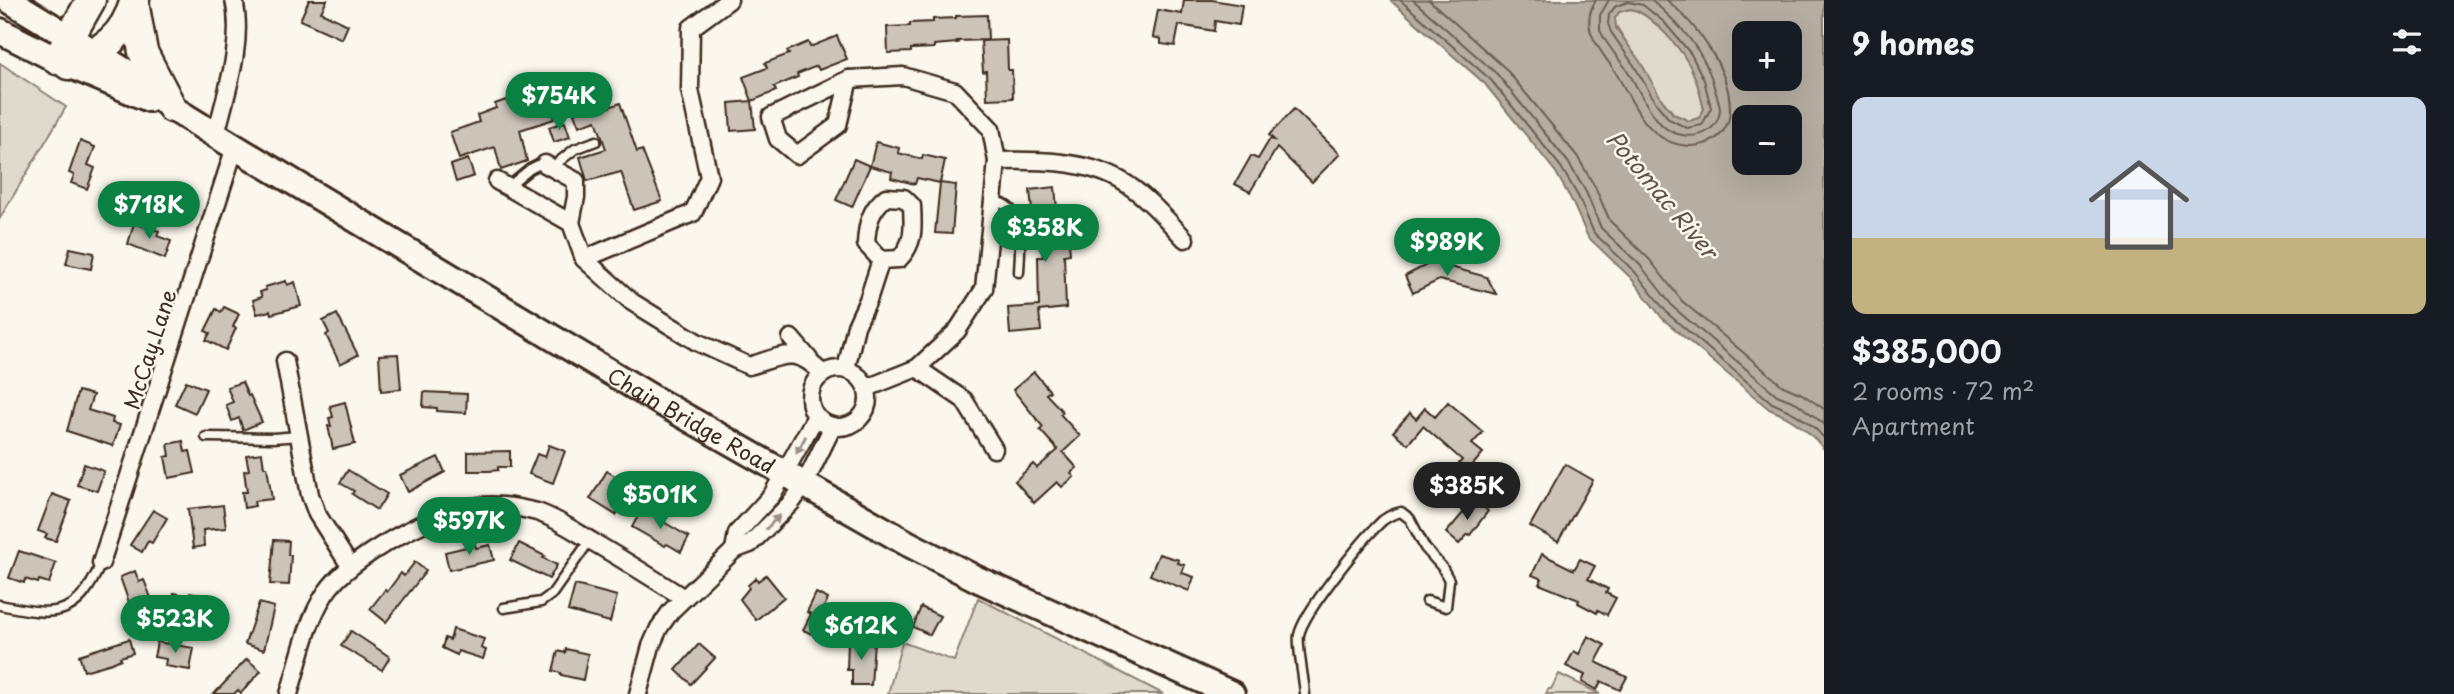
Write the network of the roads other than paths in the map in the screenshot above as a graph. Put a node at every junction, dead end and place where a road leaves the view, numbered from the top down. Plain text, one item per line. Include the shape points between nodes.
1 (9, 0) edge
2 (91, 0) edge
3 (234, 0) edge
4 (729, 0) edge
5 (134, 1) edge
6 (0, 31) edge
7 (95, 53) junction
8 (65, 54) junction
9 (849, 79) junction
10 (172, 108) junction
11 (225, 141) junction
12 (596, 141) dead end
13 (997, 160) junction
14 (545, 164) junction
15 (502, 184) joint
16 (993, 201) junction
17 (571, 223) junction
18 (1185, 239) dead end
19 (584, 259) junction
20 (881, 260) dead end
21 (1020, 272) dead end
22 (791, 338) dead end
23 (809, 359) junction
24 (285, 361) dead end
25 (917, 368) junction
26 (846, 369) junction
27 (823, 373) junction
28 (867, 388) junction
29 (816, 416) junction
30 (833, 426) junction
31 (299, 436) junction
32 (206, 437) dead end
33 (994, 449) dead end
34 (795, 479) junction
35 (590, 540) junction
36 (101, 564) joint
37 (350, 566) junction
38 (684, 598) junction
39 (1427, 601) dead end
40 (0, 606) edge
41 (504, 608) dead end
42 (289, 694) edge
43 (638, 694) edge
44 (1231, 694) edge
45 (1305, 694) edge

1 - 8 main road, Chain Bridge Road
2 - 8 highway
3 - 11 street, McCay Lane via 237,29
4 - 19 street via 691,28 690,90 709,177 693,213
5 - 7 highway via 117,36
5 - 10 highway via 144,52
6 - 8 main road, Chain Bridge Road
7 - 8 highway
7 - 10 main road, Chain Bridge Road
8 - 10 main road, Chain Bridge Road
9 - 9 street via 771,117 778,139 797,155 838,125
9 - 13 street via 903,76 955,91 991,129
10 - 11 main road, Chain Bridge Road
11 - 34 main road, Chain Bridge Road
11 - 36 street, McCay Lane
12 - 14 lane via 555,164
13 - 16 street
13 - 18 street via 1053,162 1103,172 1122,181 1160,212
14 - 15 lane
14 - 17 street via 576,181
15 - 17 street
16 - 21 lane via 1004,202 1017,218
16 - 25 street via 984,289 957,331
17 - 19 street
19 - 23 street via 632,302 749,366 792,354
20 - 26 street via 856,326
22 - 23 street
23 - 27 street
24 - 31 street
25 - 28 street
25 - 33 street via 964,400
26 - 27 street
26 - 28 street via 856,373
27 - 29 street via 811,389
28 - 30 street via 863,416 846,426
29 - 30 street
29 -> 34 street
30 - 34 street
31 - 32 lane
31 - 37 street via 317,514
34 - 38 street via 792,502
34 - 44 main road, Chain Bridge Road via 953,567
35 - 37 street via 541,513 480,506 437,517
35 - 38 street
35 - 41 lane via 552,594 541,602
36 - 40 lane via 86,594 63,609 39,613
37 - 42 street via 315,613
38 - 43 street via 650,646
39 - 45 lane via 1446,607 1449,580 1410,519 1401,512 1392,514 1348,561 1299,634

